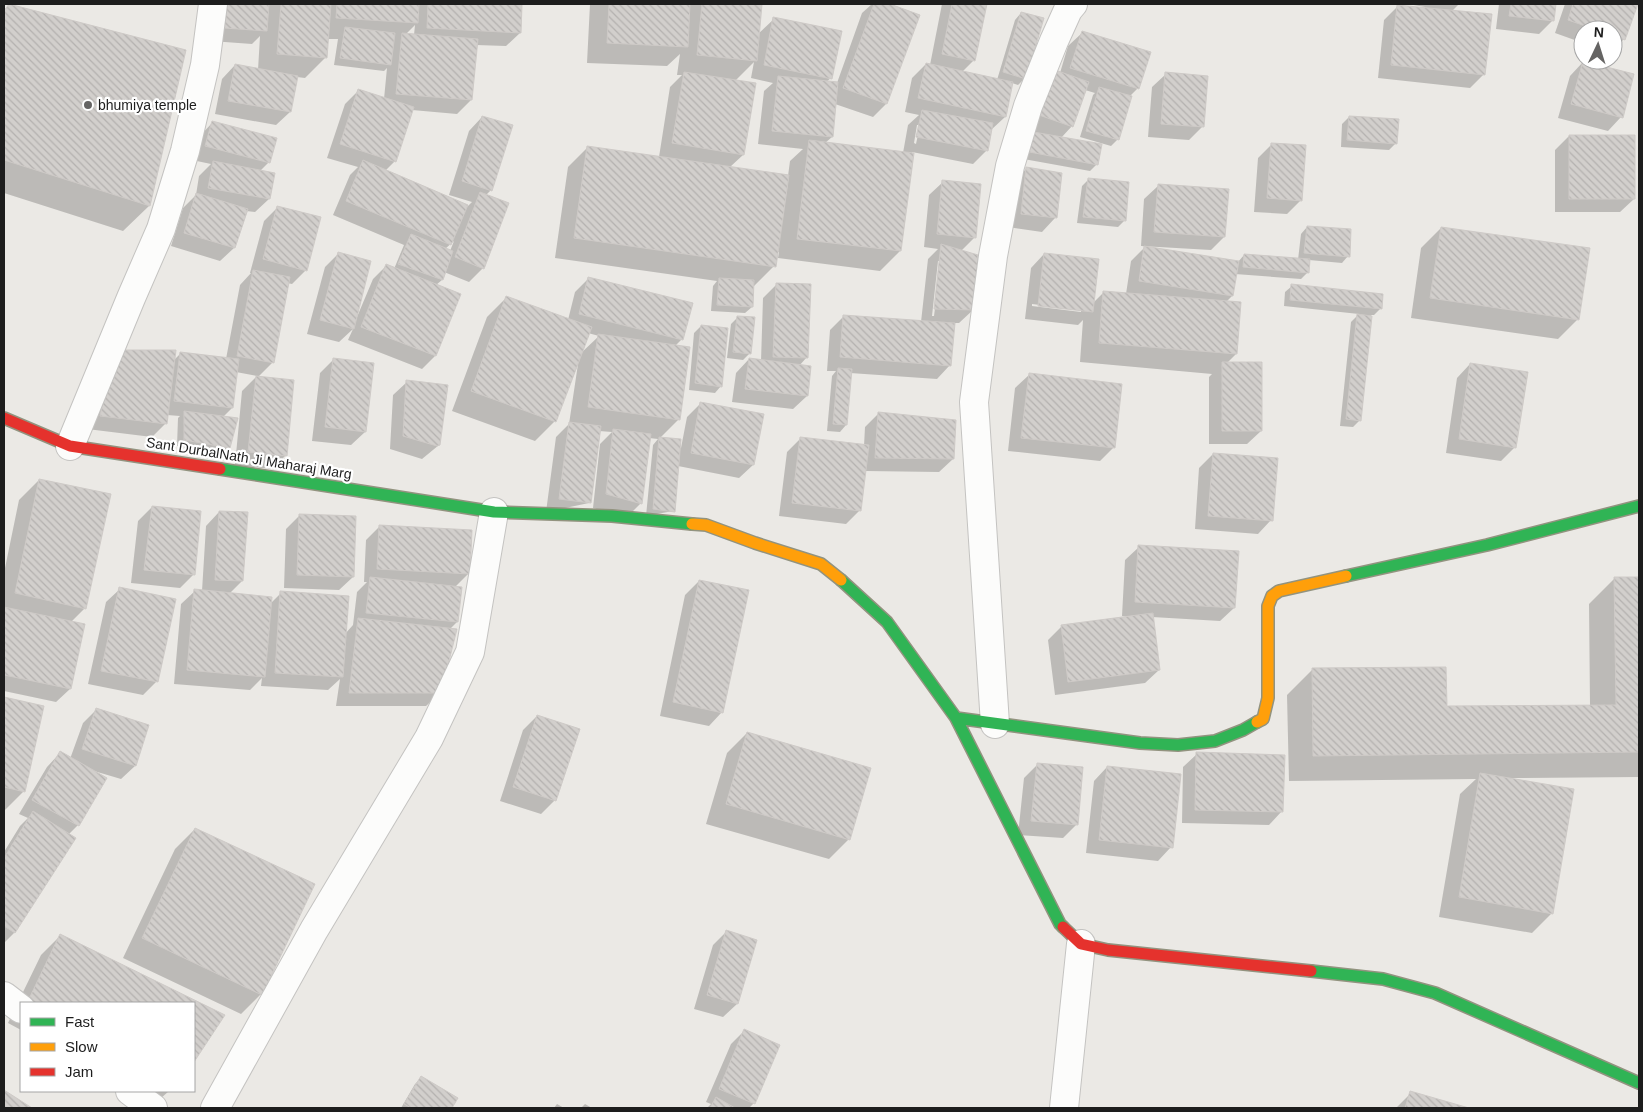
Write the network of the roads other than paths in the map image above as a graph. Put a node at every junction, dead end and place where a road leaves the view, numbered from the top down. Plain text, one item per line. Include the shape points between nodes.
1 (213, 4) edge
2 (1067, 6) edge
3 (4, 418) edge
4 (70, 446) junction
5 (1639, 506) edge
6 (494, 512) junction
7 (956, 718) junction
8 (995, 724) junction
9 (1081, 944) junction
10 (4, 996) edge
11 (20, 1008) edge
12 (1639, 1083) edge
13 (131, 1092) edge
14 (153, 1108) edge
15 (215, 1108) edge
16 (1064, 1108) edge

1 - 4 street via 205,65 187,142 161,229
2 - 8 street via 1028,106 1010,166 993,256 974,402
3 - 4 street, Sant DurbalNath Ji Maharaj Marg
4 - 6 street, Sant DurbalNath Ji Maharaj Marg
5 - 8 street via 1486,545 1279,591 1272,596 1268,606 1268,698 1263,719 1215,741 1178,745 1140,743
6 - 7 street, Sant DurbalNath Ji Maharaj Marg via 612,516 706,525 821,564 887,622
6 - 15 street via 470,652 430,738 314,930
7 - 8 street
7 - 9 street, Sant DurbalNath Ji Maharaj Marg via 1060,924
9 - 12 street via 1108,950 1392,982 1435,993
9 - 16 street
10 - 11 street
13 - 14 street

